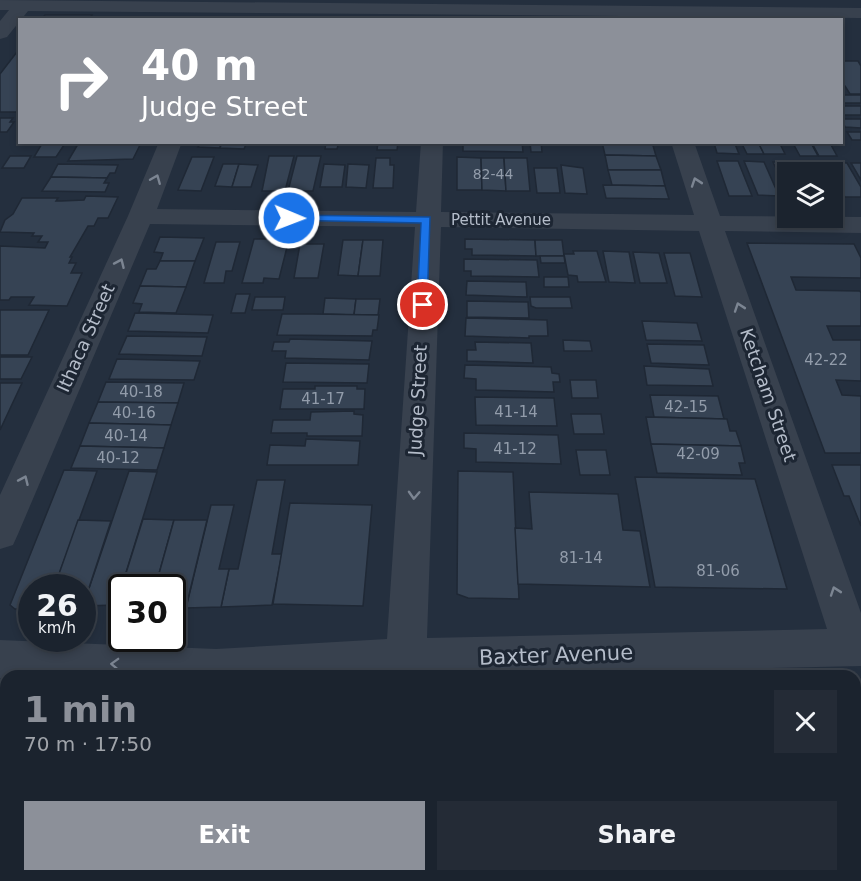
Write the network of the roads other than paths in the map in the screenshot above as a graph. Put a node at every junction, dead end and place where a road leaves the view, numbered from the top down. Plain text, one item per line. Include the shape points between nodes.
1 (25, 2) edge
2 (0, 5) edge
3 (562, 5) edge
4 (228, 9) edge
5 (435, 10) edge
6 (98, 13) edge
7 (639, 16) edge
8 (854, 18) edge
9 (0, 33) edge
10 (170, 144) edge
11 (432, 144) edge
12 (683, 144) edge
13 (141, 216) junction
14 (426, 220) junction
15 (710, 222) junction
16 (861, 225) edge
17 (0, 534) edge
18 (857, 647) edge
19 (0, 659) edge
20 (404, 667) edge
21 (176, 670) edge
22 (286, 670) edge

1 - 2 street
1 - 6 street
1 - 9 street
3 - 5 street
3 - 7 street
4 - 5 street
4 - 6 street
7 - 8 street
13 -> 10 street, Ithaca Street
11 - 14 street, Judge Street
15 -> 12 street, Ketcham Street
13 - 14 street, Pettit Avenue
17 -> 13 street, Ithaca Street
14 - 15 street, Pettit Avenue
14 -> 20 street, Judge Street
15 - 16 street, Pettit Avenue
18 -> 15 street, Ketcham Street
18 - 20 street, Baxter Avenue
21 -> 19 street, Baxter Avenue
20 - 22 street, Baxter Avenue

